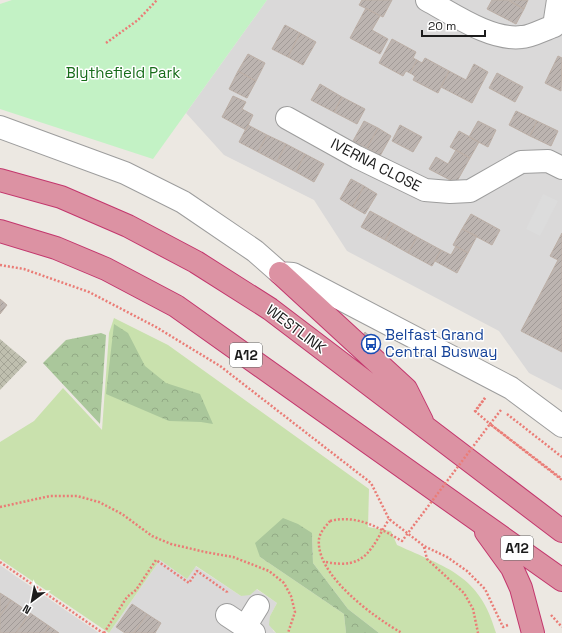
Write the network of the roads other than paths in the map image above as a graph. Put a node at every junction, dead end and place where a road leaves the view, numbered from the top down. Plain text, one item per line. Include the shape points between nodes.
1 (427, 0) edge
2 (558, 0) edge
3 (558, 28) edge
4 (287, 118) dead end
5 (0, 127) edge
6 (562, 168) edge
7 (0, 180) edge
8 (0, 231) edge
9 (280, 273) junction
10 (424, 426) junction
11 (562, 426) edge
12 (473, 515) junction
13 (562, 531) edge
14 (562, 580) edge
15 (258, 606) dead end
16 (242, 625) edge
17 (533, 633) edge

1 - 3 street via 502,36 522,38
2 - 3 street
4 - 6 street, IVERNA CLOSE via 357,157 426,190 470,191 521,162 548,161
5 - 9 street via 125,173 183,202 255,251
7 - 10 highway, WESTLINK / A12 via 61,197 128,226 196,262 270,309
8 - 12 highway, A12 via 56,248 106,269 176,306
9 - 10 highway via 406,389
9 - 11 street via 293,274 511,388
10 - 13 highway, WESTLINK / A12
12 - 14 highway, A12
12 - 17 highway via 512,568 522,588
15 - 16 street

